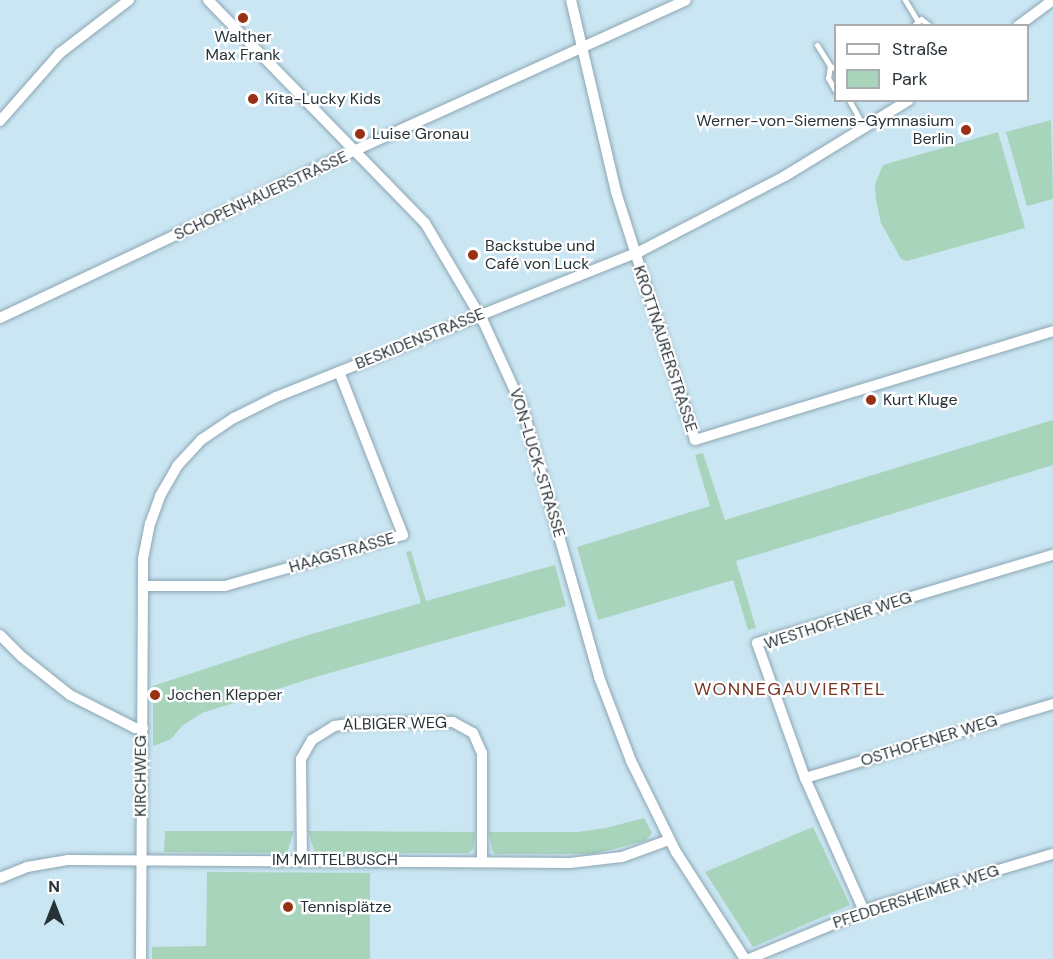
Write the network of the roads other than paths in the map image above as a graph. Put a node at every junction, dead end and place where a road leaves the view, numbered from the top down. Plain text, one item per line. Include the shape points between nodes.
1 (129, 0) edge
2 (208, 0) edge
3 (571, 0) edge
4 (686, 0) edge
5 (905, 0) edge
6 (1053, 0) edge
7 (917, 20) junction
8 (914, 24) edge
9 (928, 24) edge
10 (1021, 24) edge
11 (817, 45) dead end
12 (582, 49) junction
13 (833, 68) edge
14 (834, 88) edge
15 (850, 102) edge
16 (906, 102) edge
17 (0, 121) edge
18 (865, 129) junction
19 (356, 150) junction
20 (634, 254) junction
21 (480, 315) junction
22 (0, 318) edge
23 (1053, 331) edge
24 (339, 372) junction
25 (1053, 555) edge
26 (143, 586) junction
27 (0, 634) edge
28 (1053, 704) edge
29 (143, 728) junction
30 (805, 778) junction
31 (669, 840) junction
32 (1053, 854) edge
33 (302, 860) junction
34 (141, 861) junction
35 (482, 862) junction
36 (0, 878) edge
37 (864, 911) junction
38 (141, 959) edge
39 (747, 959) edge

1 - 17 street via 60,53
2 - 19 street, VON-LUCK-STRASSE
3 - 12 street, KROTTNAURERSTRASSE
4 - 12 street, SCHOPENHAUERSTRASSE
5 - 7 lane
6 - 10 street
7 - 8 lane
7 - 9 lane
11 - 13 lane
12 - 19 street, SCHOPENHAUERSTRASSE
12 - 20 street, KROTTNAURERSTRASSE
13 - 14 lane via 828,78
15 - 18 lane
16 - 18 street, BESKIDENSTRASSE
18 - 20 street, BESKIDENSTRASSE via 749,196
19 - 21 street, VON-LUCK-STRASSE via 425,223
19 - 22 street, SCHOPENHAUERSTRASSE
20 - 21 street, BESKIDENSTRASSE
20 - 23 street, KROTTNAURERSTRASSE via 695,440
21 - 24 street, BESKIDENSTRASSE
21 - 31 street, VON-LUCK-STRASSE via 522,406 610,709
24 - 26 street, BESKIDENSTRASSE via 252,408 201,440 177,466 160,496 148,532
24 - 26 street, HAAGSTRASSE via 403,535 225,586
25 - 30 street, WESTHOFENER WEG via 757,644
26 - 29 street, BESKIDENSTRASSE
27 - 29 street, KIRCHWEG via 70,695 135,728
28 - 30 street, OSTHOFENER WEG
29 - 34 street, KIRCHWEG
30 - 37 street, WESTHOFENER WEG
31 - 35 street, IM MITTELBUSCH via 604,860
31 - 39 street, VON-LUCK-STRASSE
32 - 37 street, PFEDDERSHEIMER WEG
33 - 34 street, IM MITTELBUSCH
33 - 35 street, IM MITTELBUSCH
33 - 35 street, ALBIGER WEG via 300,759 312,740 334,726 355,723 453,722 473,733 482,753
34 - 36 street, IM MITTELBUSCH via 68,860 27,867
34 - 38 street, KIRCHWEG
37 - 39 street, PFEDDERSHEIMER WEG

